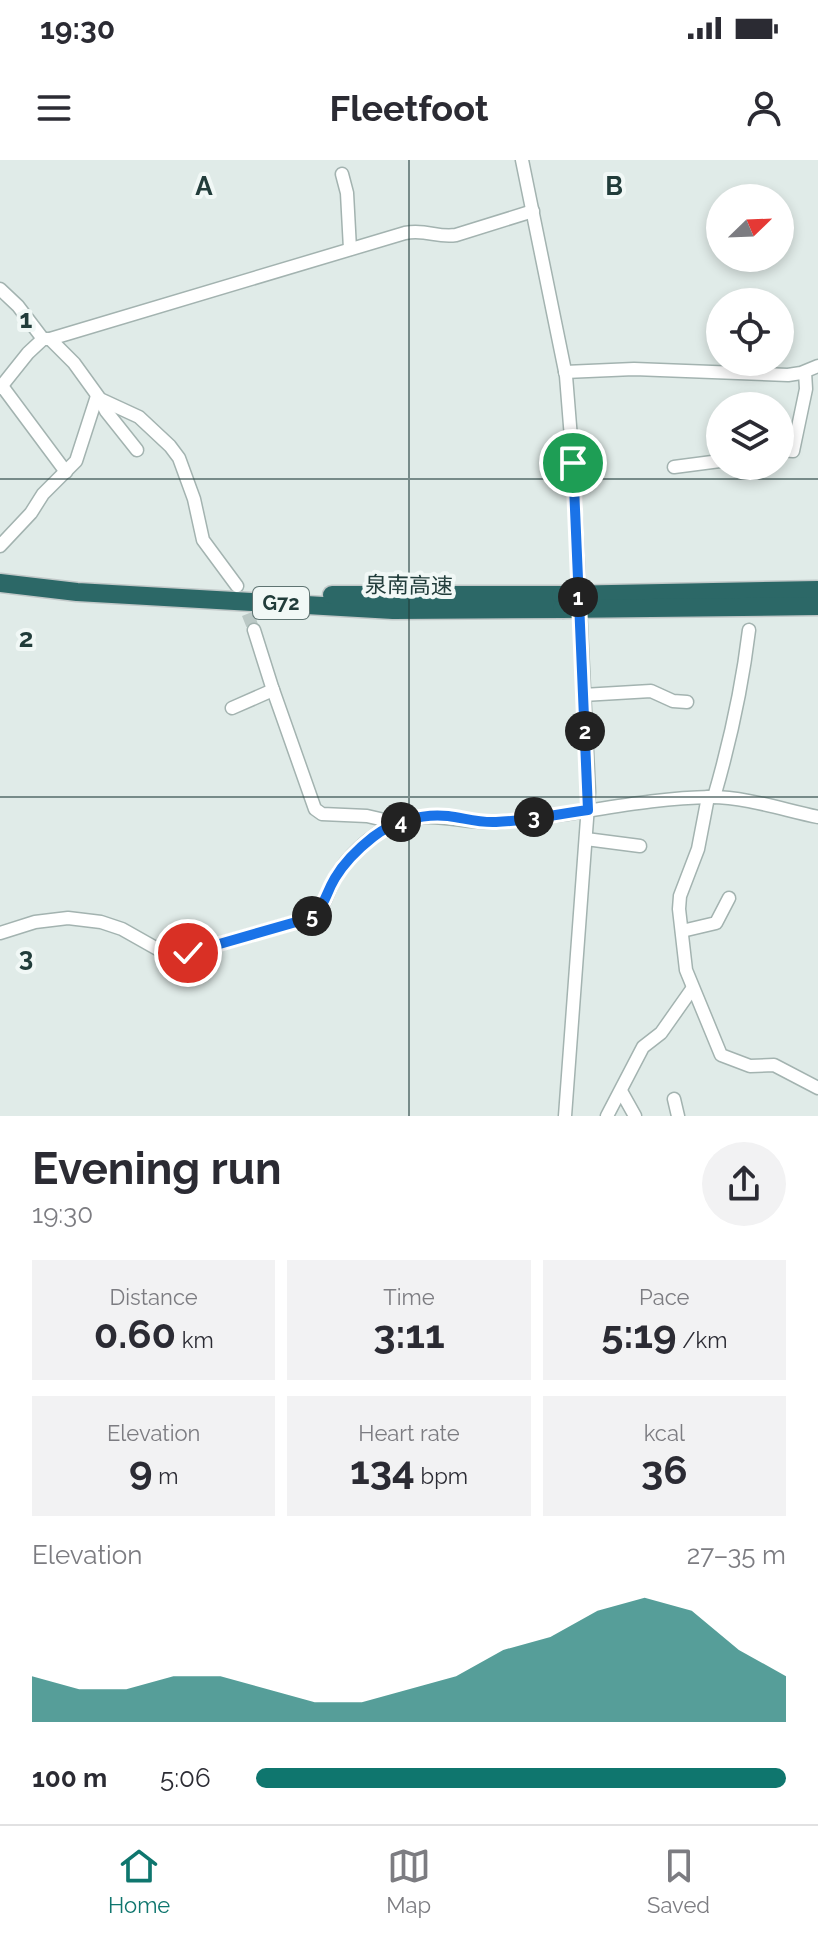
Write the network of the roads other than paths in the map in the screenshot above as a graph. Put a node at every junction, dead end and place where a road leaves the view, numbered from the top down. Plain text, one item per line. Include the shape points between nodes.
1 (522, 160) edge
2 (342, 174) dead end
3 (533, 211) junction
4 (350, 249) junction
5 (0, 289) edge
6 (46, 339) junction
7 (818, 366) edge
8 (565, 372) junction
9 (805, 372) junction
10 (1, 387) edge
11 (99, 397) junction
12 (794, 446) edge
13 (137, 450) dead end
14 (706, 463) edge
15 (674, 467) dead end
16 (66, 472) junction
17 (0, 546) edge
18 (0, 573) edge
19 (0, 583) edge
20 (237, 586) tunnel mouth
21 (818, 590) edge
22 (562, 602) junction
23 (818, 606) edge
24 (254, 630) tunnel mouth
25 (749, 630) dead end
26 (273, 690) junction
27 (583, 695) junction
28 (687, 702) dead end
29 (232, 708) dead end
30 (711, 797) junction
31 (588, 810) junction
32 (818, 817) edge
33 (390, 827) junction
34 (586, 839) junction
35 (640, 846) dead end
36 (729, 898) dead end
37 (682, 931) junction
38 (0, 933) edge
39 (692, 989) junction
40 (816, 1085) edge
41 (621, 1091) junction
42 (674, 1099) dead end
43 (565, 1116) edge
44 (607, 1116) edge
45 (635, 1116) edge
46 (678, 1116) edge

1 - 3 street
2 - 4 street
3 - 4 street via 456,235 421,230
3 - 8 street
4 - 6 street
5 - 6 street
6 - 10 street
6 - 11 street via 74,363
7 - 9 street
8 - 9 street
8 - 27 street
9 - 12 street
10 - 16 street
11 - 13 street
11 - 16 street via 76,461
11 - 20 street via 139,417 179,458 203,540
14 - 15 street
16 - 17 street
18 - 22 highway, 泉南高速 / G72 via 223,592
19 - 22 highway, 泉南高速 / G72 via 393,610
21 - 22 highway, 泉南高速 / G72, bridge
22 - 23 highway, 泉南高速 / G72, bridge
24 - 26 street
25 - 30 street via 731,740
26 - 29 street
26 - 33 street via 315,809 380,819
27 - 28 street via 651,691
27 - 31 street
30 - 31 street
30 - 32 street
30 - 37 street via 680,896
31 - 33 street via 498,822 424,816
31 - 34 street
33 - 38 street via 356,852 315,914 188,953 161,951 122,929 68,918
34 - 35 street
34 - 43 street
36 - 37 street via 716,923
37 - 39 street
39 - 40 street via 721,1055 750,1066 774,1065
39 - 41 street via 661,1033 643,1047
41 - 44 street
41 - 45 street
42 - 46 street

